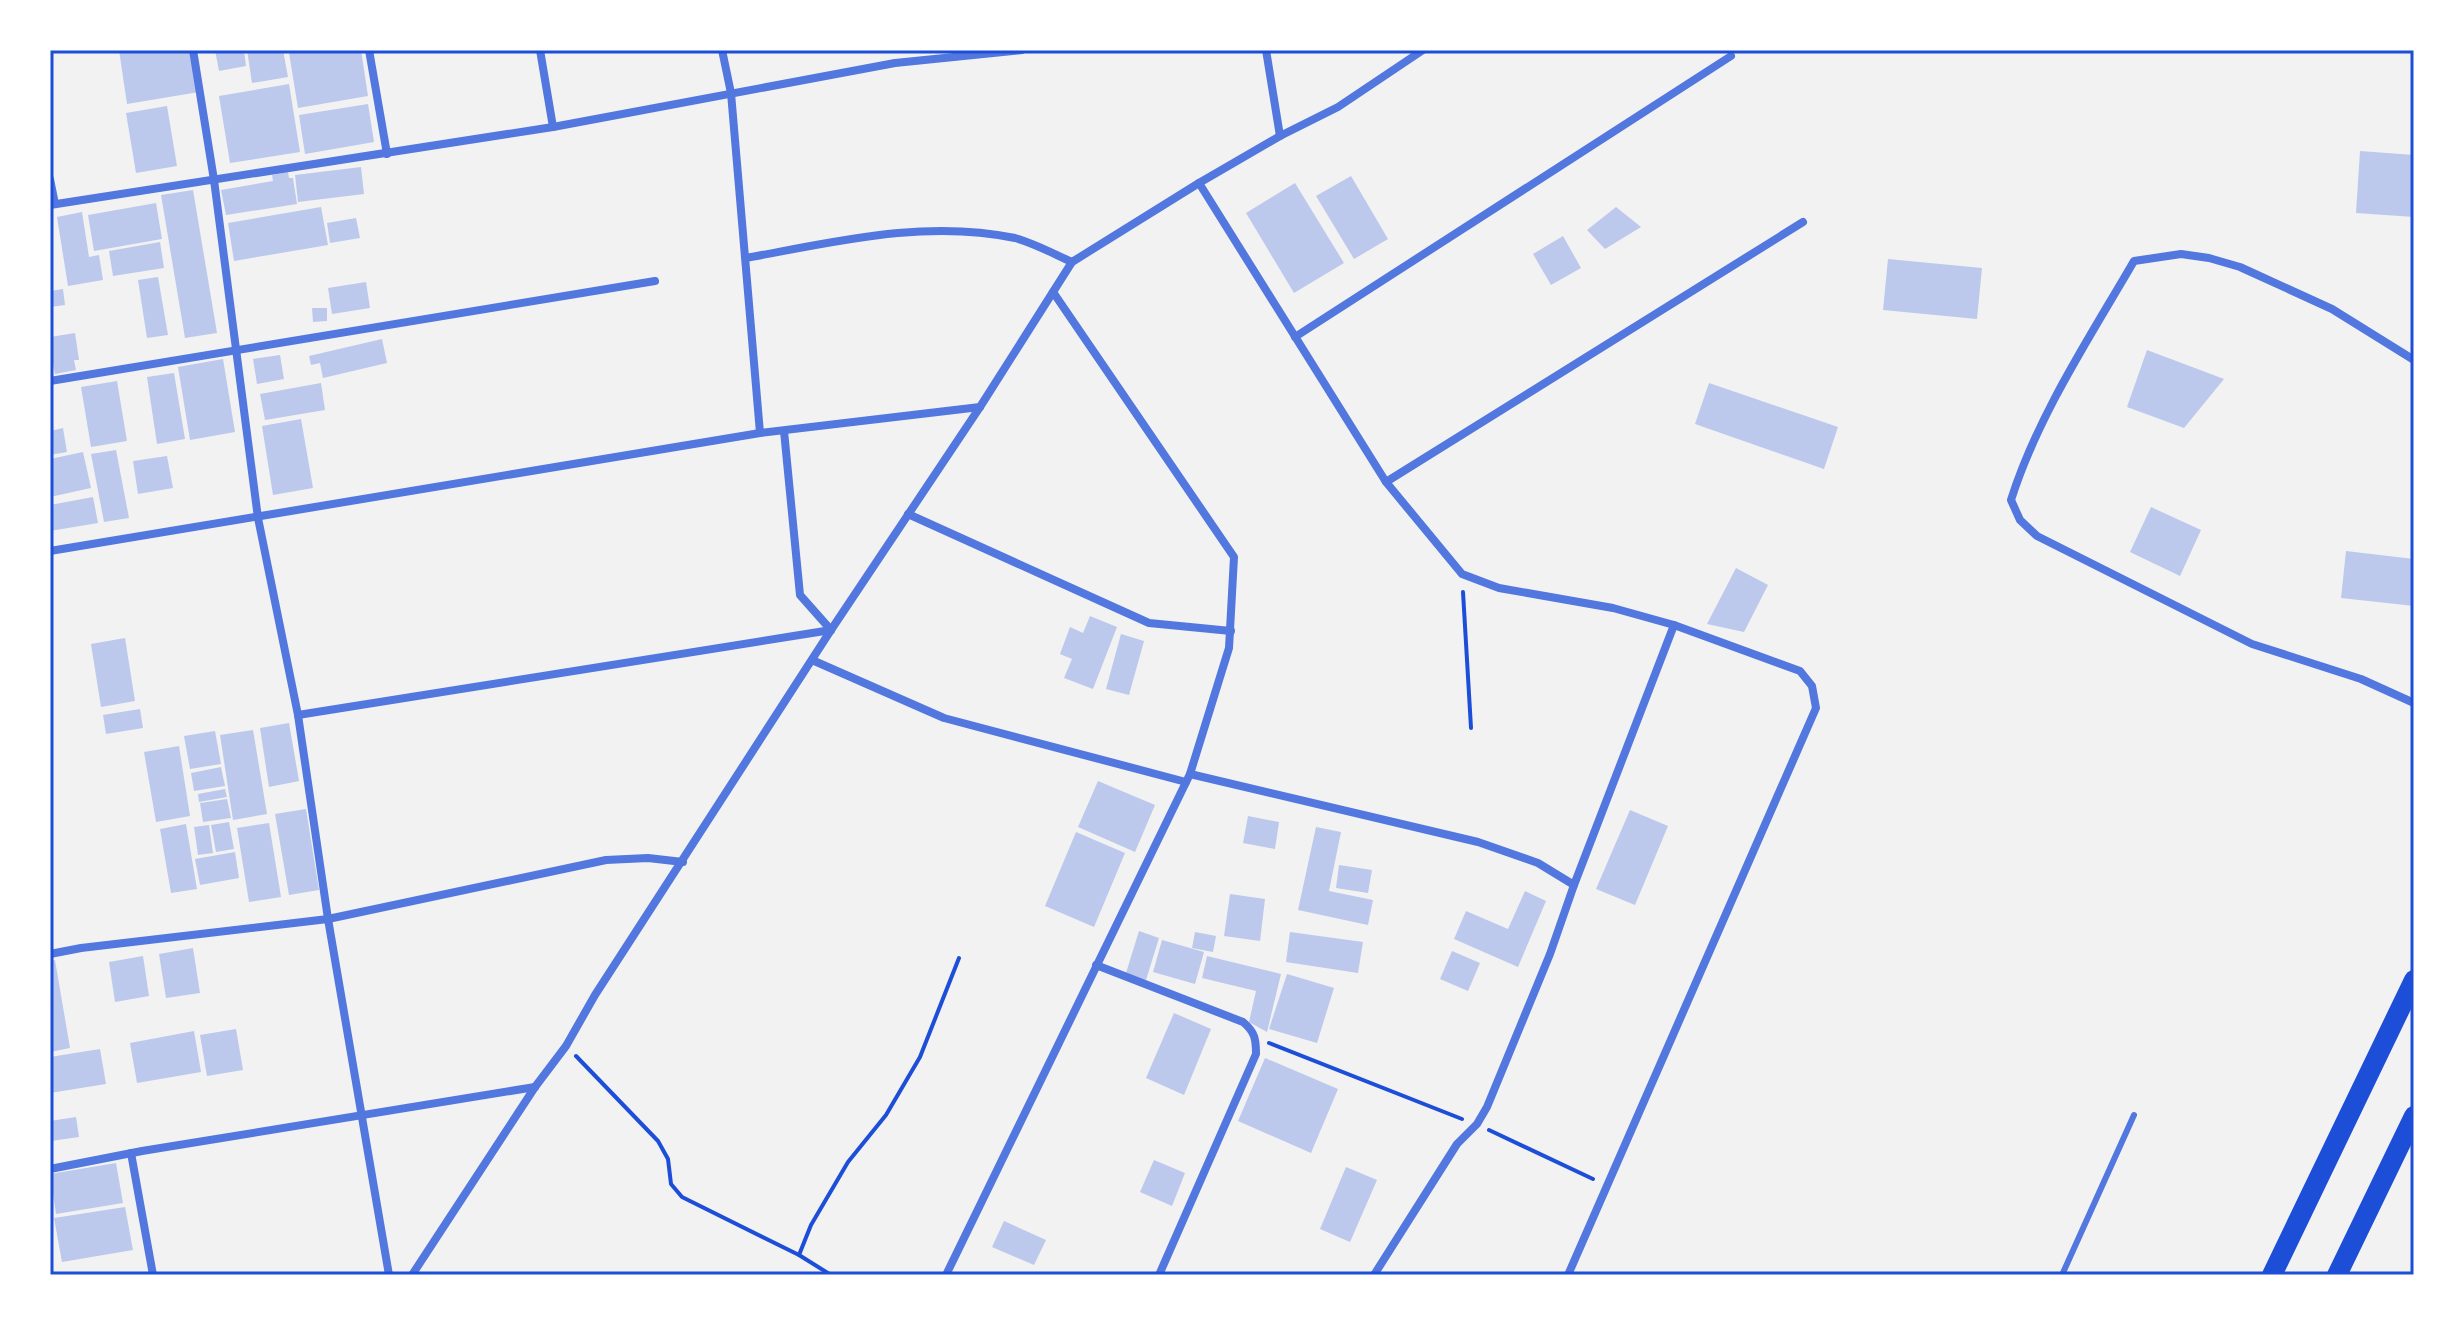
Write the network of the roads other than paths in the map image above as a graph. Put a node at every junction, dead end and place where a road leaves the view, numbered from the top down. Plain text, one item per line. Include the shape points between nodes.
1 (193, 50) edge
2 (369, 50) edge
3 (540, 50) edge
4 (722, 50) edge
5 (893, 50) edge
6 (1022, 50) edge
7 (1266, 50) edge
8 (1423, 50) edge
9 (1731, 56) dead end
10 (895, 63) junction
11 (731, 93) junction
12 (553, 127) junction
13 (1280, 136) junction
14 (387, 154) junction
15 (50, 179) edge
16 (214, 180) junction
17 (1199, 183) junction
18 (52, 204) edge
19 (1803, 222) dead end
20 (746, 258) junction
21 (1072, 262) junction
22 (655, 281) dead end
23 (1053, 292) junction
24 (1295, 337) junction
25 (235, 351) junction
26 (2414, 360) edge
27 (50, 381) edge
28 (980, 407) junction
29 (784, 431) junction
30 (760, 433) junction
31 (1386, 482) junction
32 (908, 514) junction
33 (258, 518) junction
34 (50, 551) edge
35 (1674, 625) junction
36 (831, 630) junction
37 (1231, 631) junction
38 (812, 660) junction
39 (2414, 703) edge
40 (298, 715) junction
41 (1188, 778) junction
42 (683, 862) junction
43 (1574, 885) junction
44 (328, 919) junction
45 (50, 954) edge
46 (1096, 965) junction
47 (2414, 980) edge
48 (535, 1087) junction
49 (360, 1115) junction
50 (2134, 1115) dead end
51 (2414, 1116) edge
52 (131, 1153) junction
53 (50, 1169) edge
54 (153, 1275) edge
55 (389, 1275) edge
56 (412, 1275) edge
57 (946, 1275) edge
58 (1159, 1275) edge
59 (1374, 1275) edge
60 (1568, 1275) edge
61 (2062, 1275) edge
62 (2272, 1275) edge
63 (2337, 1275) edge

1 - 16 street
2 - 14 street
3 - 12 street
4 - 11 street
5 - 10 street
6 - 10 street
7 - 13 street
8 - 13 street via 1338,107
9 - 24 street
10 - 11 street
11 - 12 street
11 - 20 street
12 - 14 street
13 - 17 street
14 - 16 street
15 - 18 street
16 - 18 street
16 - 25 street
17 - 21 street
17 - 24 street
19 - 31 street
20 - 21 street via 890,231 1017,239
20 - 30 street
21 - 23 street
22 - 25 street
23 - 28 street
23 - 37 street via 1234,557
24 - 31 street
25 - 27 street
25 - 33 street
26 - 39 street via 2332,309 2240,267 2181,254 2134,261 2052,406 2011,500 2020,520 2037,536 2252,644 2361,679
28 - 29 street
28 - 32 street
29 - 30 street
29 - 36 street via 800,595
30 - 33 street
31 - 35 street via 1462,574 1499,588 1613,608
32 - 36 street
32 - 37 street via 1149,623
33 - 34 street
33 - 40 street
35 - 43 street
35 - 60 street via 1800,671 1812,686 1816,708
36 - 38 street
36 - 40 street
37 - 41 street
38 - 41 street via 944,718
38 - 42 street
40 - 44 street
41 - 43 street via 1478,842 1538,863
41 - 46 street
42 - 44 street via 606,860
42 - 48 street
43 - 59 street via 1487,1107 1457,1144
44 - 45 street
44 - 49 street
46 - 57 street
46 - 58 street via 1243,1022 1256,1037 1256,1054
47 - 62 main road
48 - 49 street
48 - 56 street
49 - 52 street
49 - 55 street
50 - 61 lane
51 - 63 main road
52 - 53 street
52 - 54 street

